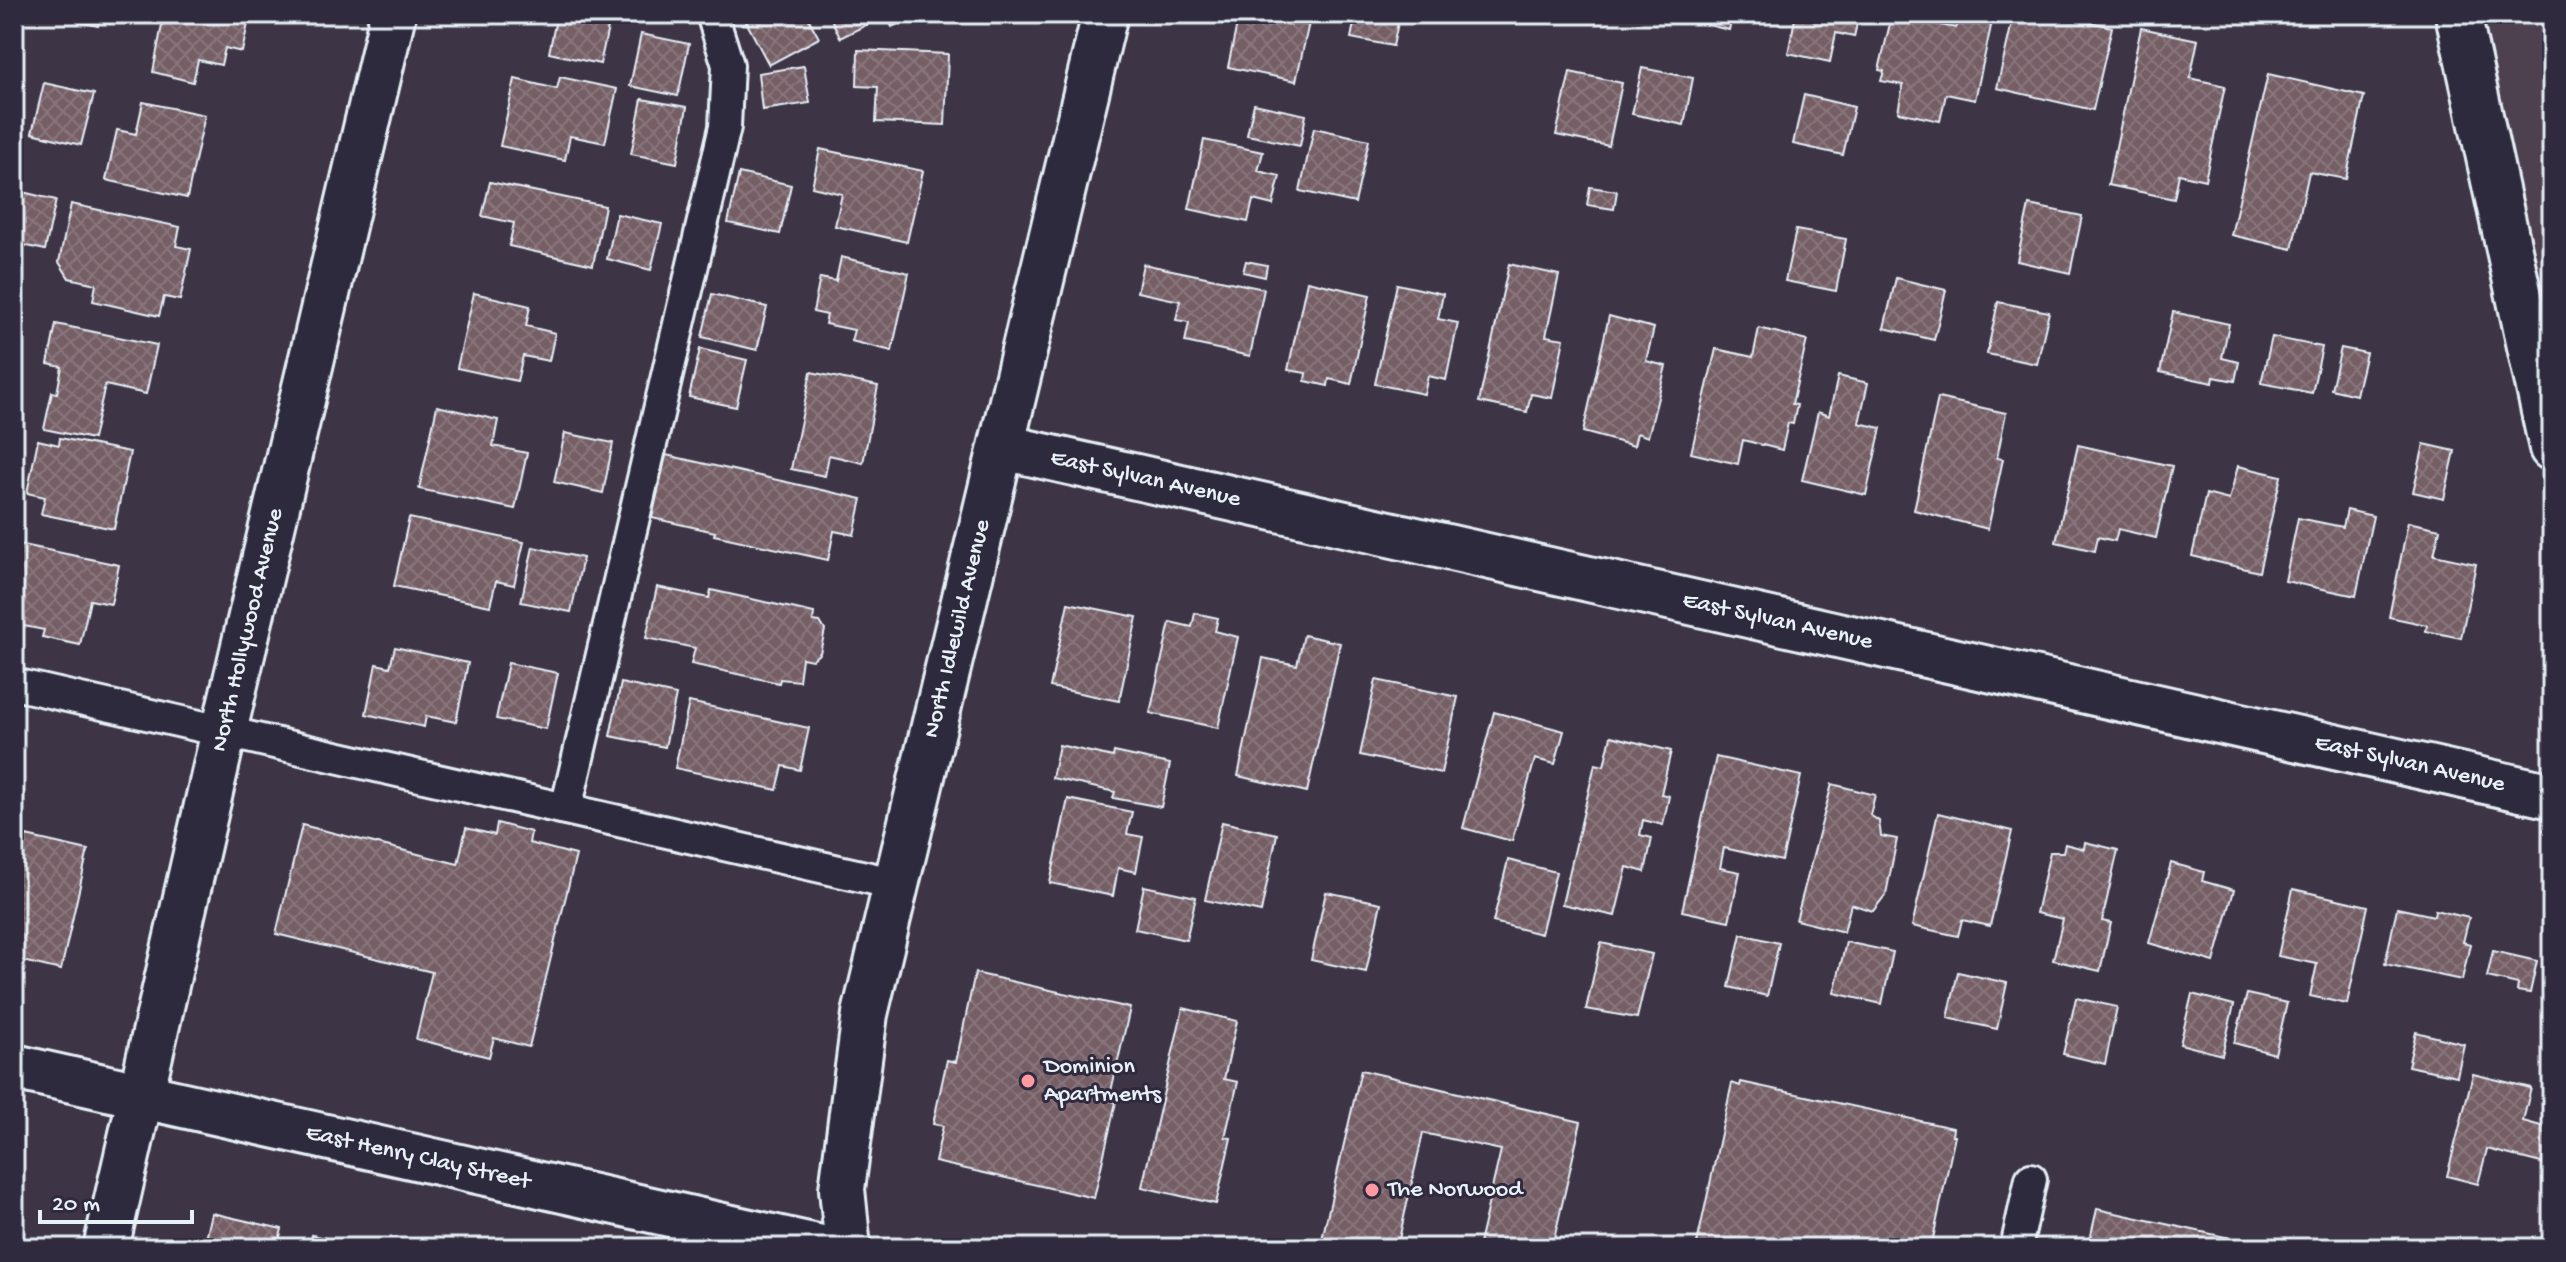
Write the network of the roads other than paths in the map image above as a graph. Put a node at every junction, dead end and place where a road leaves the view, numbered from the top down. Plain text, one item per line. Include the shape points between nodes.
1 (393, 14) edge
2 (712, 14) edge
3 (1105, 14) edge
4 (2458, 14) edge
5 (2546, 388) edge
6 (1003, 447) junction
7 (2552, 448) edge
8 (14, 684) edge
9 (224, 731) junction
10 (2552, 796) edge
11 (566, 809) junction
12 (896, 884) junction
13 (14, 1067) edge
14 (142, 1095) junction
15 (2031, 1179) dead end
16 (106, 1248) edge
17 (821, 1248) edge
18 (848, 1248) edge
19 (2016, 1248) edge

1 - 9 street, North Hollywood Avenue
2 - 11 lane via 728,65 725,127
3 - 6 street, North Idlewild Avenue
4 - 5 street
5 - 7 street
6 - 10 street, East Sylvan Avenue
6 - 12 street, North Idlewild Avenue
8 - 9 lane
9 - 11 lane
9 - 14 street, North Hollywood Avenue
11 - 12 lane
12 - 18 street, North Idlewild Avenue via 865,1014 842,1189
13 - 14 street, East Henry Clay Street
14 - 16 street, North Hollywood Avenue
14 - 17 street, East Henry Clay Street
15 - 19 lane

